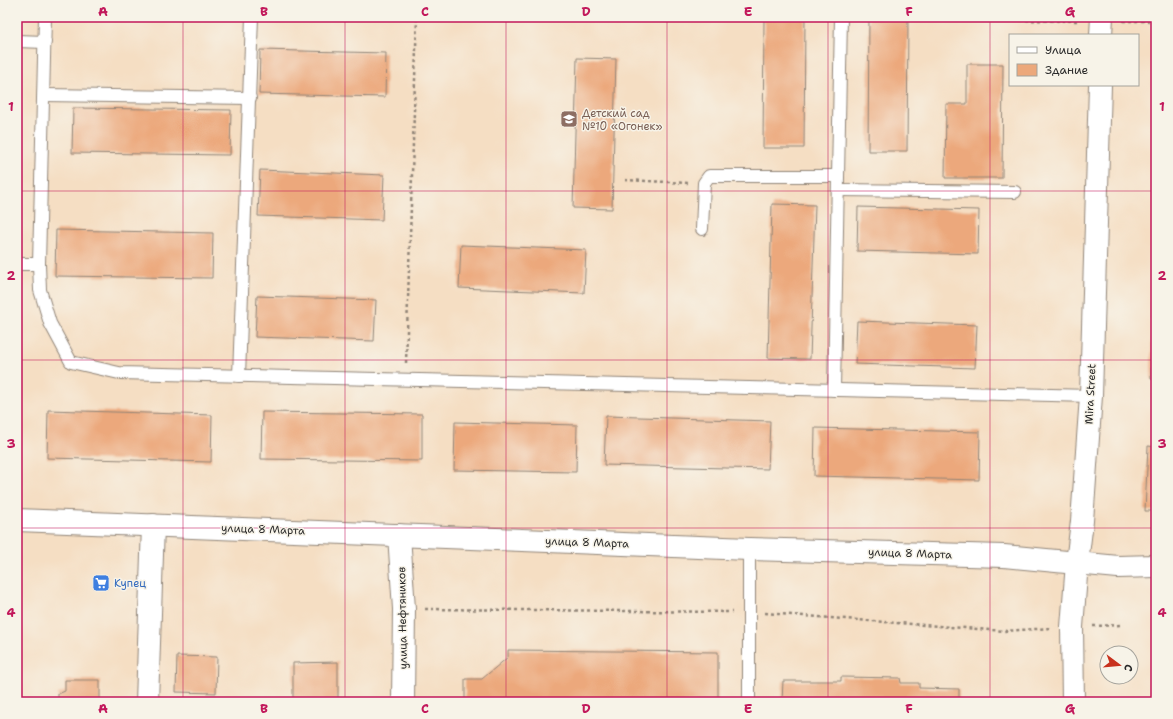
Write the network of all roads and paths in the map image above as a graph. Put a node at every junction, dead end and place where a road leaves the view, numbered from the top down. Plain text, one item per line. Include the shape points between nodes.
1 (45, 17) edge
2 (252, 17) edge
3 (417, 17) edge
4 (841, 17) edge
5 (1102, 17) edge
6 (1101, 34) edge
7 (17, 41) edge
8 (45, 42) junction
9 (1100, 86) edge
10 (44, 95) junction
11 (250, 98) junction
12 (838, 176) junction
13 (625, 180) dead end
14 (704, 183) junction
15 (838, 190) junction
16 (1015, 192) dead end
17 (702, 229) dead end
18 (17, 264) edge
19 (39, 264) junction
20 (239, 376) junction
21 (405, 380) junction
22 (834, 390) junction
23 (1091, 396) junction
24 (17, 520) edge
25 (152, 525) junction
26 (399, 535) junction
27 (749, 549) junction
28 (1077, 563) junction
29 (1156, 566) edge
30 (146, 702) edge
31 (403, 702) edge
32 (748, 702) edge
33 (1073, 702) edge

1 - 8 lane
2 - 11 lane
3 - 21 path
4 - 12 lane
5 - 6 street
7 - 8 lane
8 - 10 lane
9 - 23 street, Mira Street
10 - 11 lane
10 - 19 lane
11 - 20 lane
12 - 14 lane via 716,175 709,176
12 - 15 lane
13 - 14 path
14 - 17 lane
15 - 16 lane
15 - 22 lane
18 - 19 lane
19 - 20 lane via 40,290 50,323 71,362 119,373
20 - 21 lane
21 - 22 lane
22 - 23 lane
23 - 28 street, Mira Street
24 - 25 street, улица 8 Марта
25 - 26 street, улица 8 Марта
25 - 30 street
26 - 27 street, улица 8 Марта
26 - 31 street, улица Нефтяников via 404,609
27 - 28 street, улица 8 Марта via 1004,556
27 - 32 lane
28 - 29 street, улица 8 Марта
28 - 33 street, Mira Street via 1072,627

